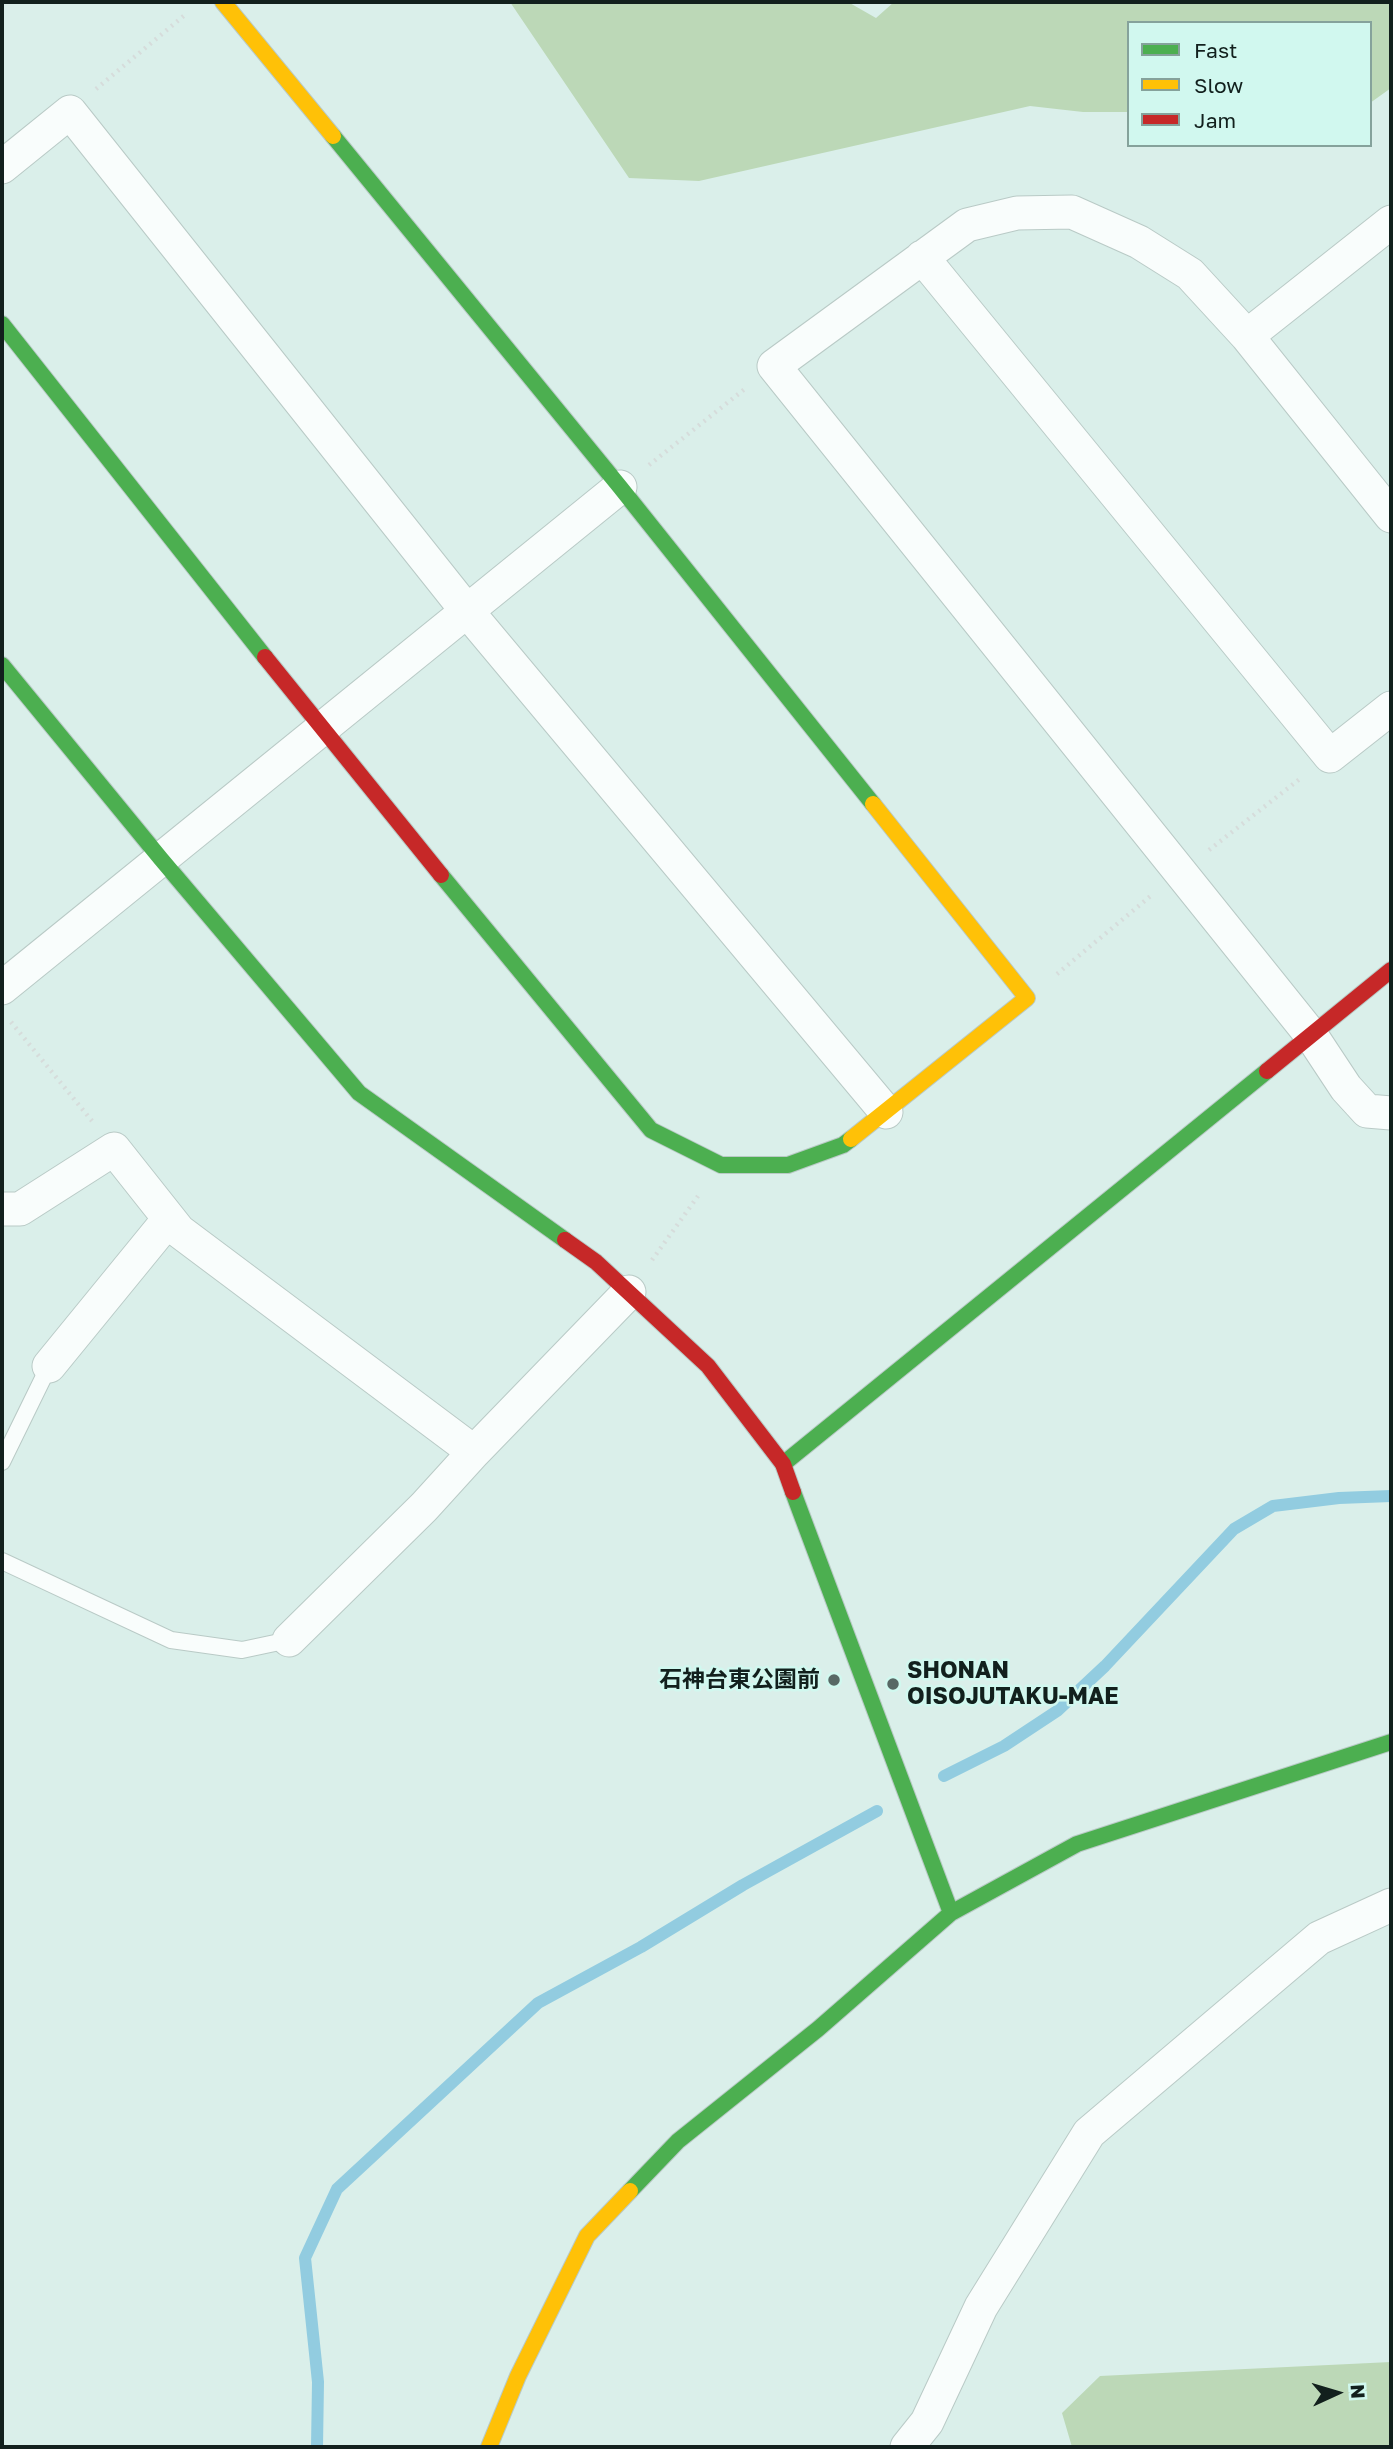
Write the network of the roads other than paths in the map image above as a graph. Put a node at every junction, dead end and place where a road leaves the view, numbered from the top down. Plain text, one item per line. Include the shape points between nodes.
1 (223, 2) edge
2 (2, 167) edge
3 (1391, 222) edge
4 (922, 257) junction
5 (2, 324) edge
6 (1247, 336) junction
7 (620, 487) junction
8 (1391, 516) edge
9 (467, 611) junction
10 (2, 664) edge
11 (1391, 709) edge
12 (322, 729) junction
13 (161, 859) junction
14 (1391, 970) edge
15 (2, 988) edge
16 (1311, 1035) junction
17 (886, 1112) junction
18 (1391, 1113) edge
19 (2, 1209) edge
20 (169, 1219) junction
21 (629, 1292) junction
22 (49, 1366) joint
23 (474, 1452) junction
24 (2, 1462) edge
25 (783, 1464) junction
26 (2, 1561) edge
27 (289, 1640) joint
28 (1391, 1742) edge
29 (1391, 1905) edge
30 (951, 1913) junction
31 (489, 2447) edge
32 (907, 2447) edge

1 - 7 street
2 - 9 street via 70,112
3 - 6 street
4 - 6 street via 967,225 1017,214 1072,212 1139,242 1190,274
4 - 11 street via 1330,756
4 - 16 street via 774,366
5 - 12 street
6 - 8 street
7 - 9 street
7 - 17 street via 1027,998
9 - 12 street
9 - 17 street
10 - 13 street
12 - 13 street
12 - 17 street via 651,1130 721,1165 788,1165 843,1144
13 - 15 street
13 - 21 street via 359,1093 596,1262
14 - 16 street
16 - 18 street via 1367,1111
16 - 25 street
19 - 20 street via 20,1209 114,1149
20 - 22 street
20 - 23 street via 283,1311
21 - 23 street
21 - 25 street via 708,1366
22 - 24 lane
23 - 27 street
25 - 30 street
26 - 27 lane via 171,1640 242,1650
28 - 30 street via 1077,1844
29 - 32 street via 1319,1938 1089,2133 981,2307 926,2422
30 - 31 street via 818,2029 678,2141 587,2236 518,2376

